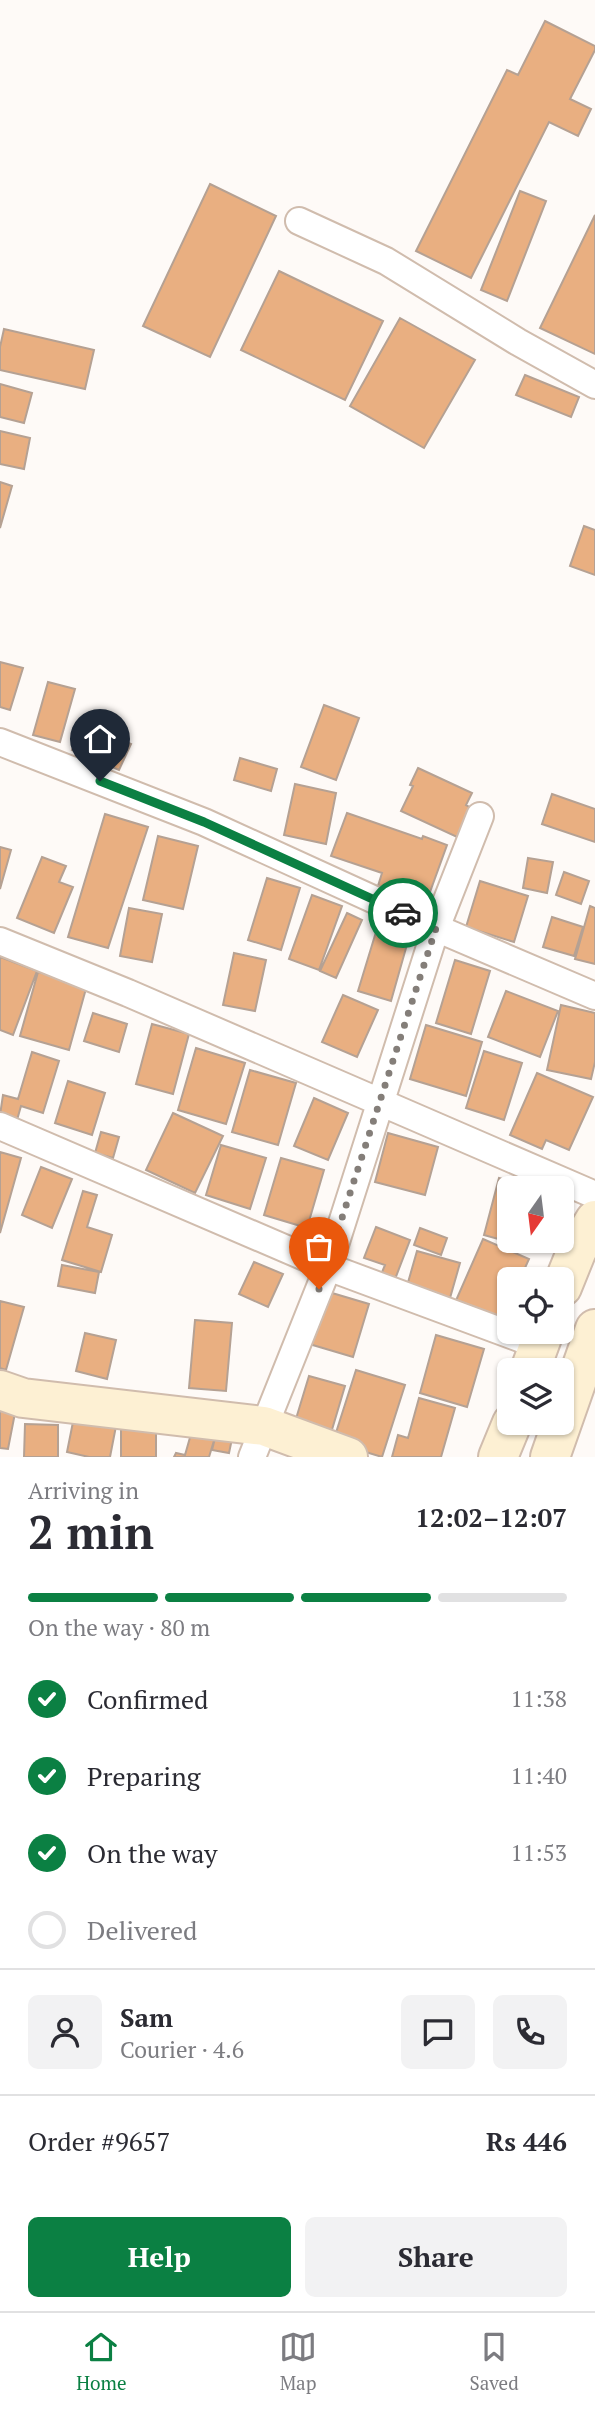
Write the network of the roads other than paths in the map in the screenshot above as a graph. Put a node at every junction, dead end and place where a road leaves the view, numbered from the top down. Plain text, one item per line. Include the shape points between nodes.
1 (299, 221) dead end
2 (595, 384) edge
3 (0, 742) edge
4 (480, 817) dead end
5 (436, 928) junction
6 (0, 941) edge
7 (595, 996) edge
8 (380, 1102) junction
9 (0, 1126) edge
10 (595, 1195) edge
11 (595, 1220) edge
12 (328, 1267) junction
13 (570, 1267) edge
14 (595, 1329) edge
15 (537, 1349) edge
16 (0, 1390) edge
17 (507, 1435) edge
18 (258, 1442) edge
19 (348, 1457) edge
20 (498, 1457) edge
21 (550, 1457) edge

1 - 2 street via 386,261
3 - 5 street via 204,822
4 - 5 street
5 - 7 street
5 - 8 street
6 - 8 street
8 - 10 street
8 - 12 street
9 - 12 street
11 - 13 street
12 - 15 street
12 - 18 street
14 - 21 street
16 - 18 street
17 - 20 street
18 - 19 street

